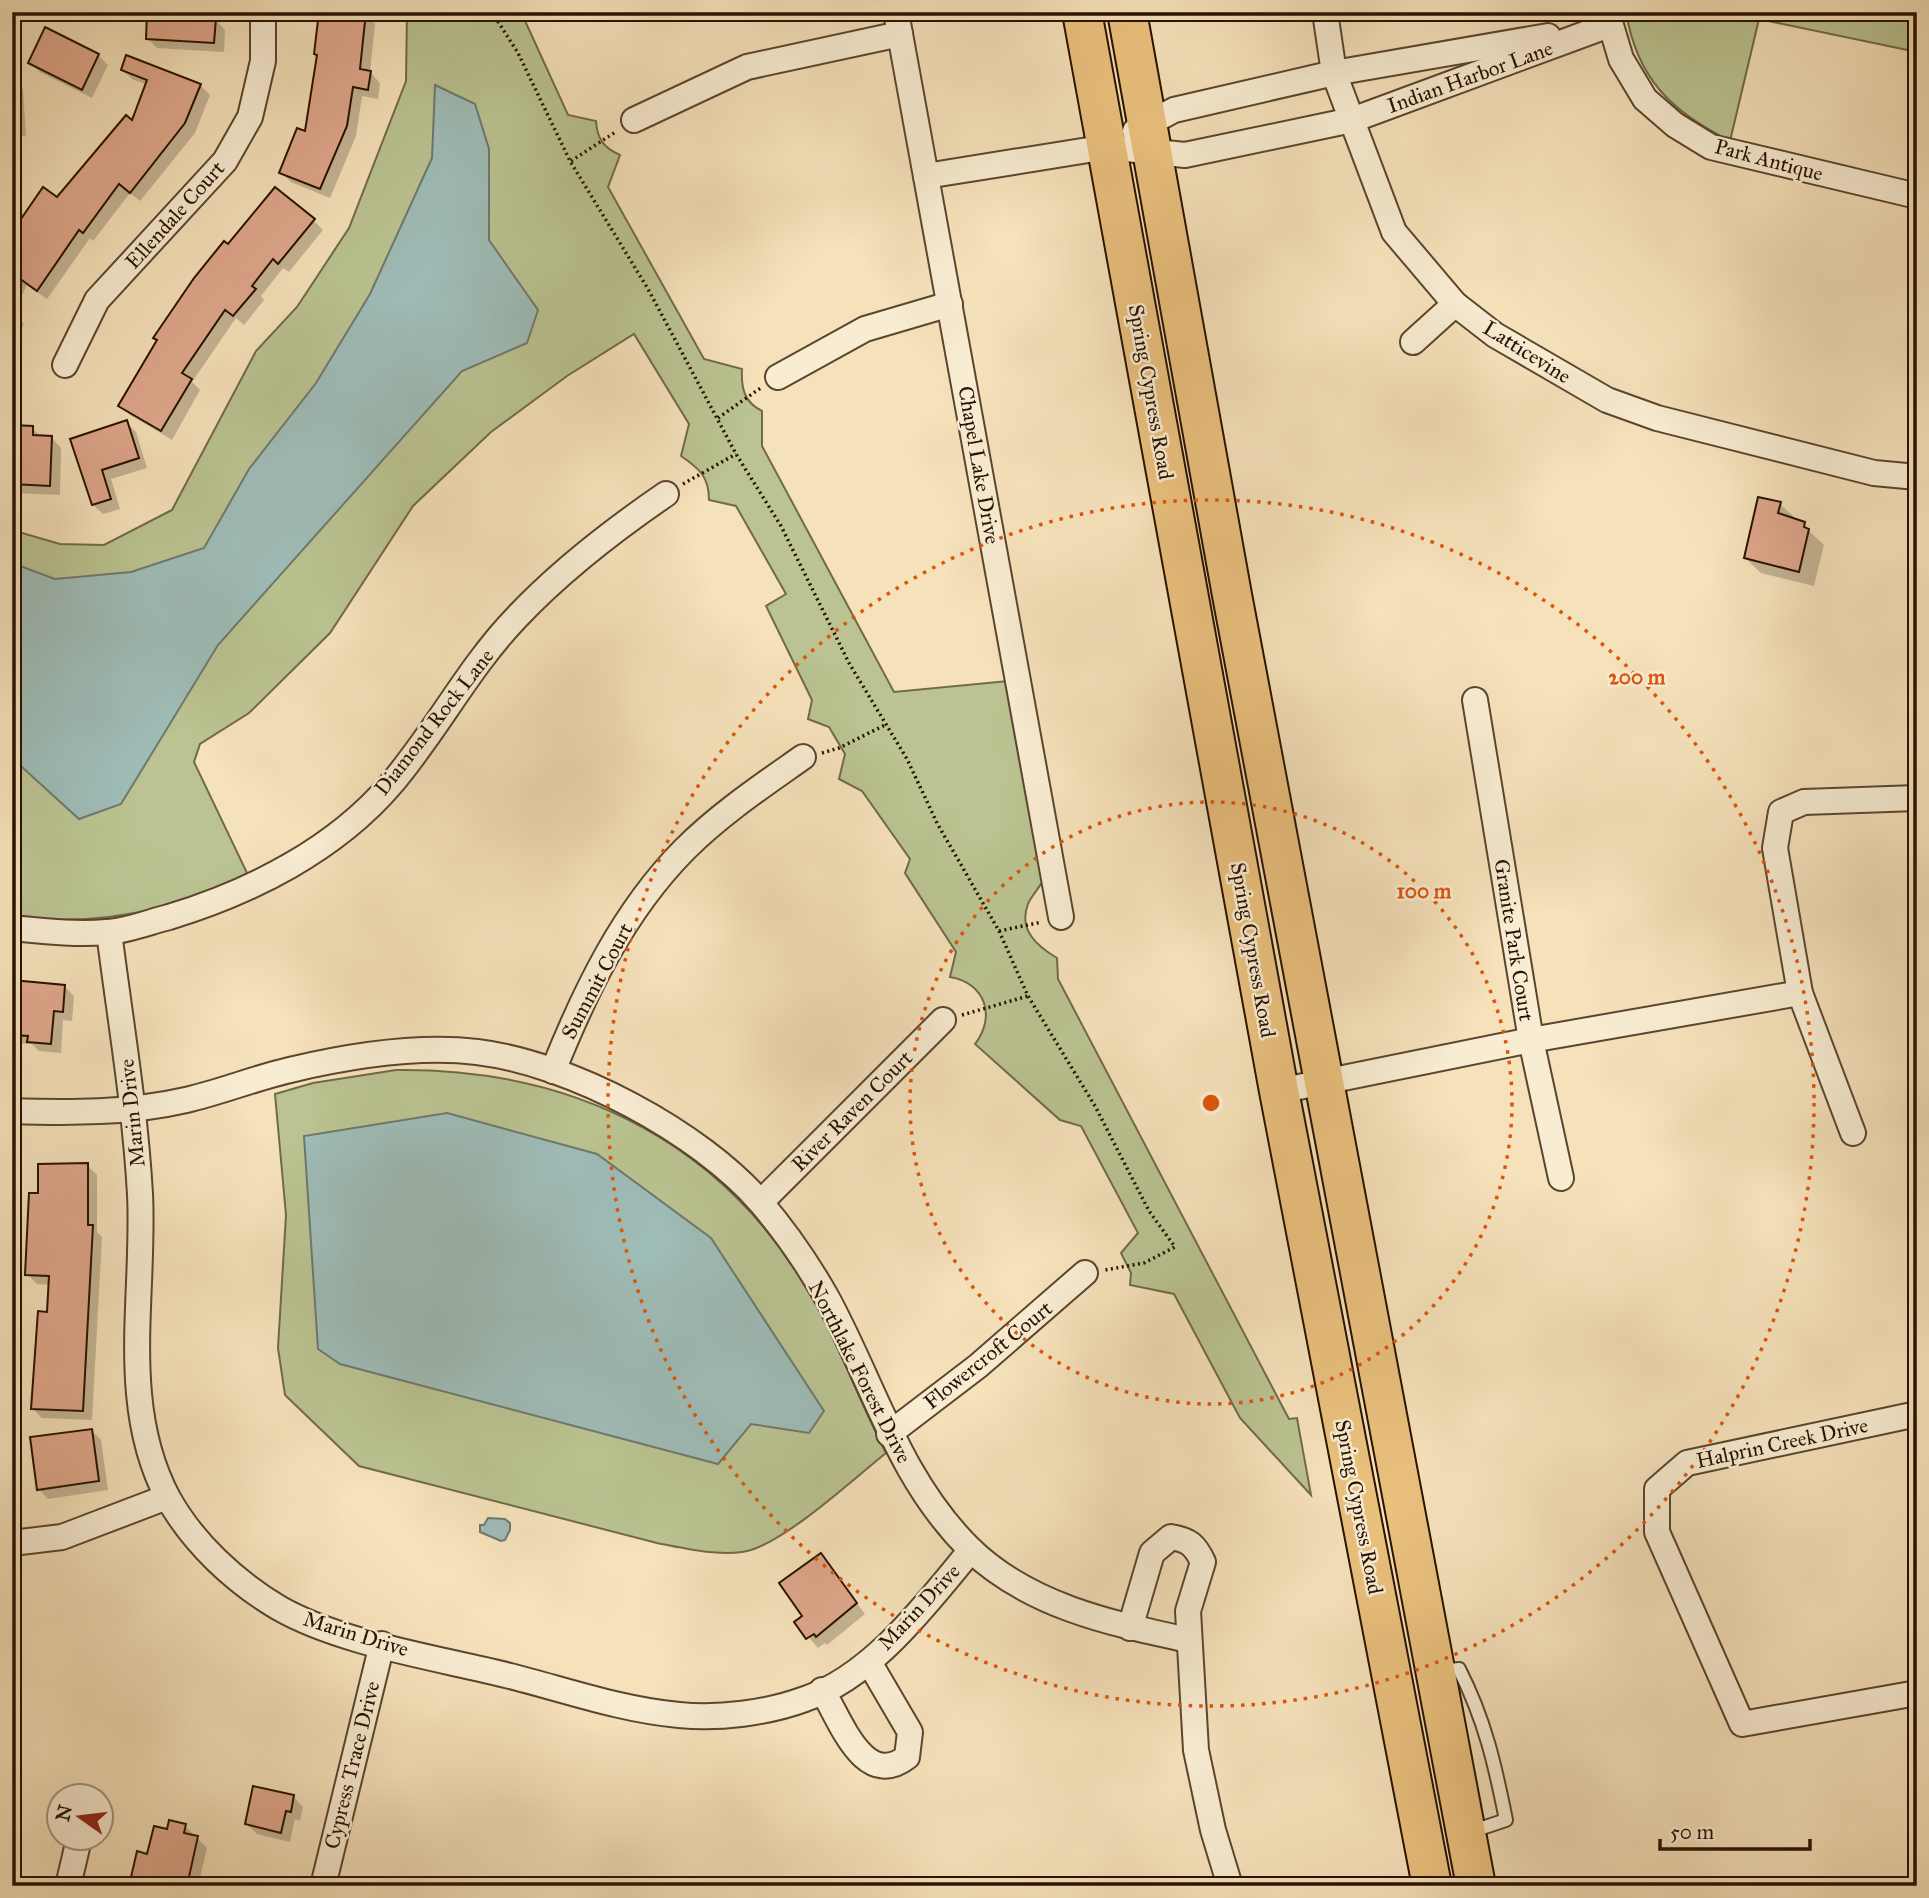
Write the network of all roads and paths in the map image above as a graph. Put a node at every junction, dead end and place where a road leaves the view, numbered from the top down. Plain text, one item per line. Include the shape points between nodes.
1 (263, 12) edge
2 (492, 12) edge
3 (1082, 12) edge
4 (1127, 12) edge
5 (1325, 12) edge
6 (1608, 19) edge
7 (898, 23) edge
8 (1334, 73) junction
9 (634, 120) joint
10 (1352, 120) junction
11 (1150, 138) junction
12 (1107, 147) junction
13 (570, 161) junction
14 (926, 176) junction
15 (1917, 196) edge
16 (950, 304) junction
17 (1455, 304) junction
18 (1413, 342) dead end
19 (65, 365) dead end
20 (778, 377) joint
21 (718, 418) junction
22 (736, 454) junction
23 (1917, 477) edge
24 (666, 494) joint
25 (1231, 595) junction
26 (1189, 604) junction
27 (1475, 700) dead end
28 (887, 724) junction
29 (803, 757) joint
30 (1917, 798) edge
31 (1061, 918) joint
32 (12, 928) edge
33 (999, 931) junction
34 (109, 932) junction
35 (1800, 993) junction
36 (1028, 996) junction
37 (943, 1020) joint
38 (1531, 1040) junction
39 (553, 1071) junction
40 (1324, 1082) junction
41 (1279, 1091) junction
42 (132, 1106) junction
43 (12, 1111) edge
44 (1853, 1133) dead end
45 (1561, 1178) dead end
46 (761, 1202) junction
47 (1085, 1273) joint
48 (1917, 1414) edge
49 (889, 1434) junction
50 (167, 1497) junction
51 (12, 1543) edge
52 (971, 1550) junction
53 (1130, 1628) junction
54 (1188, 1640) junction
55 (382, 1644) junction
56 (869, 1662) junction
57 (822, 1690) junction
58 (1917, 1693) edge
59 (1466, 1833) junction
60 (1423, 1842) junction
61 (76, 1853) edge
62 (68, 1886) edge
63 (323, 1886) edge
64 (1230, 1886) edge
65 (1432, 1886) edge
66 (1476, 1886) edge

1 - 19 street, Ellendale Court via 263,61 250,117 225,161 97,300
2 - 13 path via 518,53
3 - 12 main road, Spring Cypress Road
4 - 11 main road, Spring Cypress Road
5 - 8 street, Latticevine
6 - 8 street, Indian Harbor Lane
6 - 10 street, Indian Harbor Lane
6 - 15 street, Park Antique via 1621,59 1645,99 1711,148
7 - 9 street via 747,67
7 - 14 street, Chapel Lake Drive
8 - 10 street, Latticevine
8 - 11 street, Indian Harbor Lane via 1174,110
9 - 13 path
10 - 11 street, Indian Harbor Lane via 1185,155
10 - 17 street, Latticevine via 1394,232
11 - 12 street, Indian Harbor Lane
11 - 25 main road, Spring Cypress Road
12 - 14 street, Indian Harbor Lane
12 - 26 main road, Spring Cypress Road
13 - 21 path via 648,289
14 - 16 street, Chapel Lake Drive
16 - 20 street via 865,329
16 - 31 street, Chapel Lake Drive
17 - 18 street
17 - 23 street, Latticevine via 1558,374 1632,409 1874,473
20 - 21 path
21 - 22 path
22 - 24 path
22 - 28 path via 781,526 849,663
24 - 34 street, Diamond Rock Lane via 564,570 514,619 391,784 326,841 272,877 212,903
25 - 26 main road
25 - 40 main road, Spring Cypress Road
26 - 41 main road, Spring Cypress Road
27 - 38 street, Granite Park Court
28 - 29 path via 839,748
28 - 33 path
29 - 39 street, Summit Court via 747,796 684,850 660,878 606,954
30 - 35 street via 1804,802 1781,812 1775,848
31 - 33 path
32 - 34 street, Diamond Rock Lane
33 - 36 path
34 - 42 street, Marin Drive
35 - 38 street
35 - 44 street
36 - 37 path
36 - 47 path via 1095,1106 1149,1211 1175,1247 1144,1263
37 - 46 street, River Raven Court
38 - 40 street
38 - 45 street, Granite Park Court
39 - 42 street, Northlake Forest Drive via 478,1052 399,1052 291,1070 184,1101
39 - 46 street, Northlake Forest Drive via 605,1093 687,1139
40 - 41 street
40 - 59 main road, Spring Cypress Road
41 - 60 main road, Spring Cypress Road
42 - 43 street, Northlake Forest Drive
42 - 50 street, Marin Drive via 140,1203 137,1385 141,1421
46 - 49 street, Northlake Forest Drive via 827,1299
47 - 49 street, Flowercroft Court via 978,1366
48 - 58 street, Halprin Creek Drive via 1687,1463 1657,1489 1657,1532 1742,1724
49 - 52 street, Northlake Forest Drive via 930,1502
50 - 51 street via 62,1537
50 - 55 street, Marin Drive via 187,1527 244,1584 307,1621
52 - 53 street, Northlake Forest Drive via 1057,1605
52 - 56 street, Marin Drive via 921,1611
53 - 54 street, Northlake Forest Drive
53 - 54 street via 1152,1553 1171,1537 1185,1539 1196,1547 1203,1562 1188,1611
54 - 64 street via 1202,1786
55 - 57 street, Marin Drive via 679,1715 743,1713 806,1699
55 - 63 street, Cypress Trace Drive
56 - 57 street, Marin Drive
56 - 57 street via 910,1732 907,1757 895,1766 881,1767 860,1754
59 - 60 main road
59 - 66 main road, Spring Cypress Road
60 - 65 main road, Spring Cypress Road
61 - 62 street

